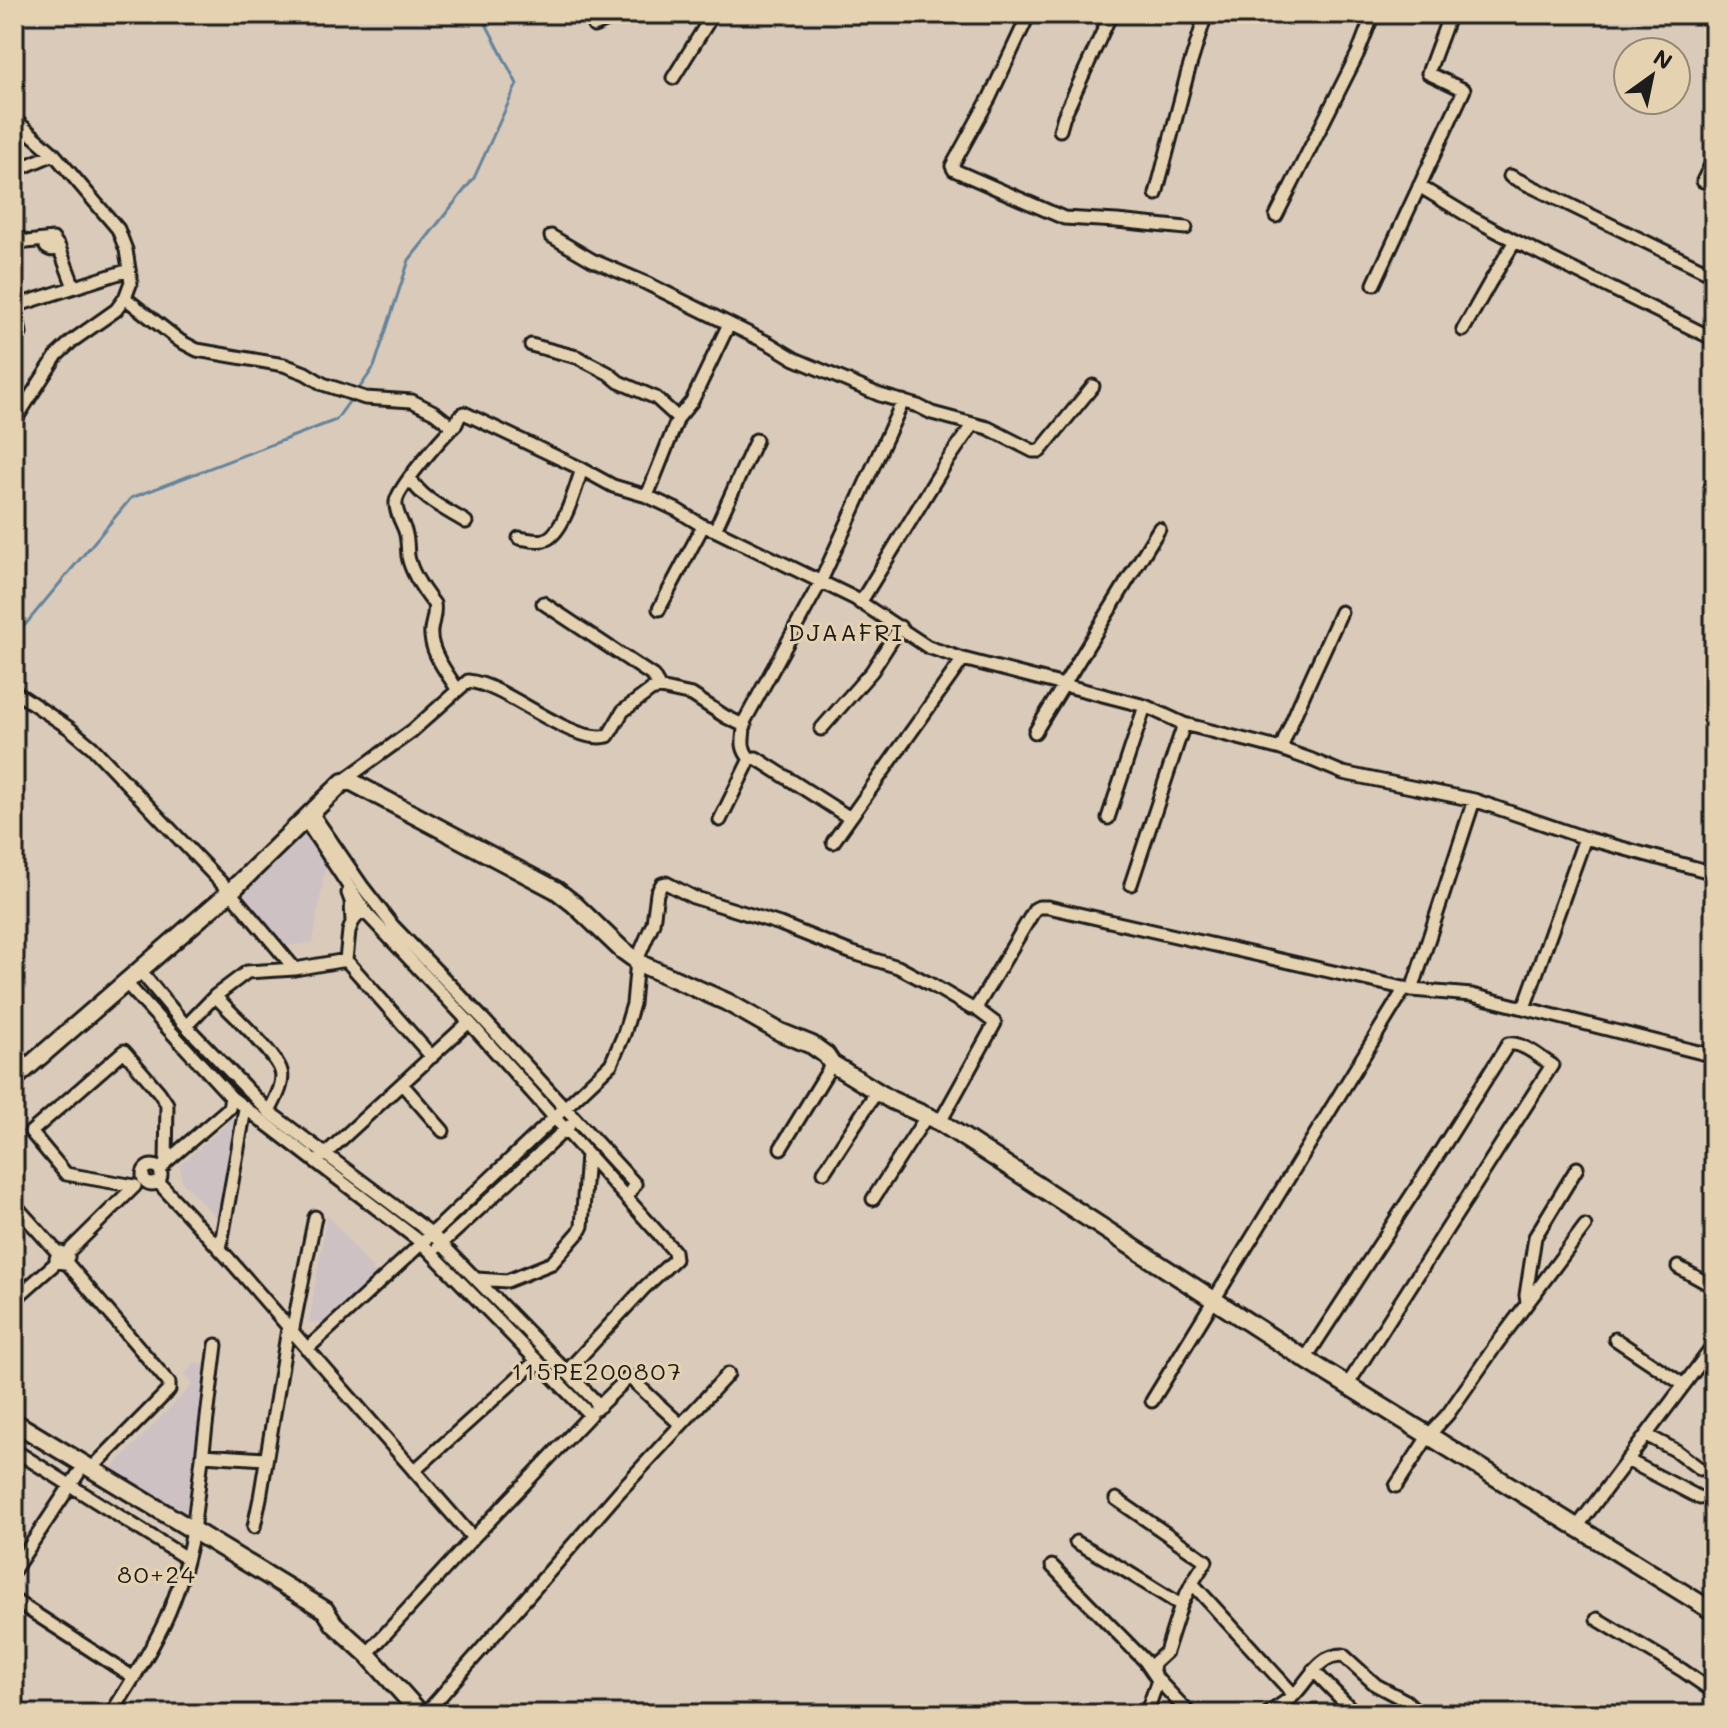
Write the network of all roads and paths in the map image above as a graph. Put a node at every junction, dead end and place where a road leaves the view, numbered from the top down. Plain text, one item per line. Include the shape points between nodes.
1 (621, 14) edge
2 (713, 14) edge
3 (1029, 14) edge
4 (1111, 14) edge
5 (1206, 14) edge
6 (1373, 14) edge
7 (1450, 14) edge
8 (594, 26) dead end
9 (673, 78) dead end
10 (14, 119) edge
11 (1060, 130) dead end
12 (54, 154) junction
13 (1714, 159) edge
14 (21, 168) dead end
15 (1510, 176) dead end
16 (1703, 181) dead end
17 (1419, 186) junction
18 (1156, 194) dead end
19 (1276, 216) dead end
20 (1186, 228) dead end
21 (14, 235) edge
22 (551, 236) dead end
23 (1515, 241) junction
24 (129, 270) junction
25 (1714, 275) edge
26 (1374, 284) dead end
27 (74, 287) junction
28 (125, 298) junction
29 (729, 324) junction
30 (1463, 330) dead end
31 (14, 336) edge
32 (1714, 339) edge
33 (531, 345) dead end
34 (1093, 386) dead end
35 (903, 401) junction
36 (678, 418) junction
37 (14, 422) edge
38 (973, 424) junction
39 (453, 427) junction
40 (756, 440) dead end
41 (582, 469) junction
42 (410, 478) junction
43 (647, 496) junction
44 (466, 522) dead end
45 (709, 528) junction
46 (1159, 529) dead end
47 (519, 538) dead end
48 (820, 583) junction
49 (543, 603) dead end
50 (860, 603) junction
51 (659, 609) dead end
52 (1341, 612) dead end
53 (900, 627) junction
54 (963, 659) junction
55 (1063, 684) junction
56 (660, 688) junction
57 (457, 689) junction
58 (14, 691) edge
59 (1145, 706) junction
60 (1184, 724) junction
61 (745, 726) junction
62 (821, 729) dead end
63 (1035, 732) dead end
64 (1281, 749) junction
65 (750, 759) junction
66 (343, 782) junction
67 (1474, 800) junction
68 (308, 816) junction
69 (850, 818) junction
70 (1108, 818) dead end
71 (720, 820) dead end
72 (1585, 838) junction
73 (833, 842) dead end
74 (338, 871) junction
75 (1714, 873) edge
76 (1131, 884) dead end
77 (230, 892) junction
78 (367, 914) junction
79 (352, 923) junction
80 (346, 960) junction
81 (637, 960) junction
82 (295, 969) junction
83 (140, 971) junction
84 (126, 983) junction
85 (1409, 989) junction
86 (215, 996) junction
87 (975, 1008) junction
88 (1524, 1008) junction
89 (469, 1022) junction
90 (186, 1026) junction
91 (1714, 1056) edge
92 (432, 1057) junction
93 (832, 1064) junction
94 (14, 1079) edge
95 (402, 1084) junction
96 (877, 1091) junction
97 (231, 1097) junction
98 (565, 1108) junction
99 (245, 1109) junction
100 (269, 1112) junction
101 (555, 1118) junction
102 (933, 1119) junction
103 (576, 1120) junction
104 (565, 1129) junction
105 (443, 1131) dead end
106 (781, 1148) dead end
107 (587, 1154) junction
108 (321, 1157) junction
109 (1577, 1168) dead end
110 (161, 1171) junction
111 (824, 1172) dead end
112 (139, 1183) junction
113 (627, 1197) junction
114 (873, 1199) dead end
115 (14, 1204) edge
116 (315, 1217) dead end
117 (1585, 1226) dead end
118 (432, 1234) junction
119 (422, 1243) junction
120 (442, 1243) junction
121 (220, 1249) junction
122 (432, 1253) junction
123 (62, 1258) junction
124 (1678, 1267) dead end
125 (477, 1279) junction
126 (1714, 1287) edge
127 (14, 1300) edge
128 (1213, 1300) junction
129 (1527, 1303) junction
130 (290, 1331) junction
131 (1615, 1339) dead end
132 (216, 1345) dead end
133 (1714, 1345) edge
134 (307, 1349) junction
135 (1305, 1359) junction
136 (536, 1361) junction
137 (567, 1371) junction
138 (728, 1374) dead end
139 (1348, 1384) junction
140 (1684, 1385) junction
141 (1152, 1401) dead end
142 (600, 1406) junction
143 (590, 1415) junction
144 (14, 1422) edge
145 (681, 1425) junction
146 (14, 1434) edge
147 (1429, 1435) junction
148 (1646, 1435) junction
149 (14, 1450) edge
150 (203, 1455) junction
151 (266, 1459) junction
152 (1627, 1460) junction
153 (1700, 1469) dead end
154 (414, 1471) junction
155 (80, 1476) junction
156 (1396, 1486) dead end
157 (1700, 1498) dead end
158 (1116, 1499) dead end
159 (254, 1527) dead end
160 (1577, 1527) junction
161 (192, 1536) junction
162 (473, 1538) junction
163 (1076, 1542) dead end
164 (186, 1558) junction
165 (1052, 1566) dead end
166 (14, 1570) edge
167 (1192, 1583) junction
168 (14, 1600) edge
169 (1181, 1605) junction
170 (1714, 1612) edge
171 (1597, 1619) dead end
172 (367, 1654) junction
173 (1313, 1670) junction
174 (1155, 1675) junction
175 (134, 1678) junction
176 (1714, 1692) edge
177 (1294, 1695) junction
178 (1406, 1701) junction
179 (111, 1714) edge
180 (423, 1714) edge
181 (1146, 1714) edge
182 (1190, 1714) edge
183 (1267, 1714) edge
184 (1356, 1714) edge
185 (1392, 1714) edge
186 (1420, 1714) edge

1 - 8 street
2 - 9 street
3 - 20 street via 954,170 1064,218
4 - 11 street
5 - 18 street
6 - 19 street
7 - 17 street via 1428,73 1464,90
10 - 12 street
12 - 14 street
12 - 24 street via 118,229
13 - 16 street
15 - 25 street
17 - 23 street
17 - 26 street
21 - 27 street via 27,242 53,239
22 - 29 street
23 - 30 street
23 - 32 street
24 - 27 street
24 - 28 street
27 - 31 street via 15,306 20,333
28 - 37 street via 110,316 57,355
28 - 39 street via 197,350 276,362 365,398 412,401
29 - 35 street via 851,384
29 - 36 street via 692,401
33 - 36 street via 577,357 656,398
34 - 38 street via 1040,451
35 - 38 street
35 - 48 street
36 - 43 street
38 - 50 street
39 - 41 street via 464,413
39 - 42 street
40 - 45 street
41 - 43 street
41 - 47 street via 556,533 541,541
42 - 44 street via 425,496
42 - 57 street via 395,503 414,573 434,604 432,641
43 - 45 street
45 - 48 street
45 - 51 street
46 - 55 street
48 - 50 street
48 - 61 street
49 - 56 street via 653,676
50 - 53 street
52 - 64 street
53 - 54 street via 928,647
53 - 62 street via 872,671
54 - 55 street
54 - 69 street
55 - 59 street
55 - 63 street
56 - 57 street via 623,711 608,736 601,738 566,727 472,681
56 - 61 street via 692,695
57 - 66 street via 412,731
58 - 77 street via 92,747
59 - 60 street
59 - 70 street
60 - 64 street
60 - 76 street
61 - 65 street via 742,739
64 - 67 street via 1343,773
65 - 69 street
65 - 71 street
66 - 68 street
66 - 81 street via 352,782 556,890
67 - 72 street
67 - 85 street
68 - 74 street
68 - 77 street
68 - 98 street via 393,926
69 - 73 street
72 - 75 street
72 - 88 street
74 - 78 street
74 - 79 street via 351,901
77 - 82 street
77 - 83 street
78 - 79 street via 359,913
78 - 89 street
79 - 80 street
80 - 82 street
80 - 92 street
81 - 87 street via 653,923 657,893 666,883 898,967
81 - 93 street via 812,1045
81 - 98 street via 633,1004 611,1064
82 - 86 street via 247,972
83 - 84 street
83 - 90 street
84 - 94 street
84 - 97 street
85 - 87 street via 1039,907
85 - 88 street via 1472,995
85 - 128 street
86 - 90 street
86 - 100 street via 272,1055 282,1073
87 - 102 street via 995,1023
88 - 91 street
89 - 92 street
89 - 101 street
90 - 100 street
92 - 95 street
93 - 96 street
93 - 106 street
95 - 105 street
95 - 108 street
96 - 102 street
96 - 111 street
97 - 99 street
97 - 110 street via 229,1108
98 - 101 street
98 - 103 street
99 - 108 street
99 - 121 street
100 - 108 street
101 - 104 street
101 - 118 street
102 - 114 street
102 - 128 street
103 - 104 street
103 - 113 street via 635,1184
104 - 107 street
104 - 120 street
107 - 113 street
107 - 125 street via 582,1226 561,1253 552,1263 507,1281
108 - 118 street
108 - 119 street
109 - 129 street via 1533,1242
110 - 112 street via 152,1184
110 - 112 street via 167,1104 124,1051 31,1132 66,1174
110 - 121 street
112 - 123 street
113 - 137 street via 674,1251 675,1259
115 - 123 street
116 - 130 street
117 - 129 street
118 - 119 street
118 - 120 street
119 - 122 street
119 - 134 street
120 - 122 street
120 - 125 street
121 - 130 street
122 - 136 street
123 - 127 street
123 - 155 street via 169,1383 169,1390
124 - 126 street
125 - 137 street
128 - 135 street
128 - 141 street
129 - 147 street
130 - 134 street
130 - 151 street
131 - 140 street
132 - 150 street
133 - 140 street
134 - 154 street
135 - 139 street
135 - 139 street via 1508,1044 1519,1045 1552,1065
136 - 143 street
136 - 154 street
137 - 142 street
138 - 145 street
139 - 147 street
140 - 148 street
142 - 143 street
142 - 145 street via 629,1377
143 - 162 street
144 - 155 street
145 - 180 street
146 - 155 street
147 - 156 street
147 - 160 street
148 - 152 street
148 - 153 street
149 - 155 street
150 - 151 street
150 - 161 street
151 - 159 street
152 - 157 street
152 - 160 street
154 - 162 street
155 - 161 street
155 - 164 street
155 - 166 street
158 - 167 street via 1206,1561
160 - 170 street
161 - 164 street
161 - 172 street via 334,1624
162 - 172 street
163 - 169 street
164 - 175 street via 166,1620
165 - 174 street
167 - 169 street
167 - 177 street
168 - 175 street
169 - 174 street via 1166,1652 1154,1663
171 - 176 street
172 - 180 street
173 - 177 street
173 - 178 street via 1332,1655 1343,1655 1376,1685
173 - 184 street
174 - 181 street
174 - 182 street
175 - 179 street
177 - 183 street
178 - 185 street
178 - 186 street

